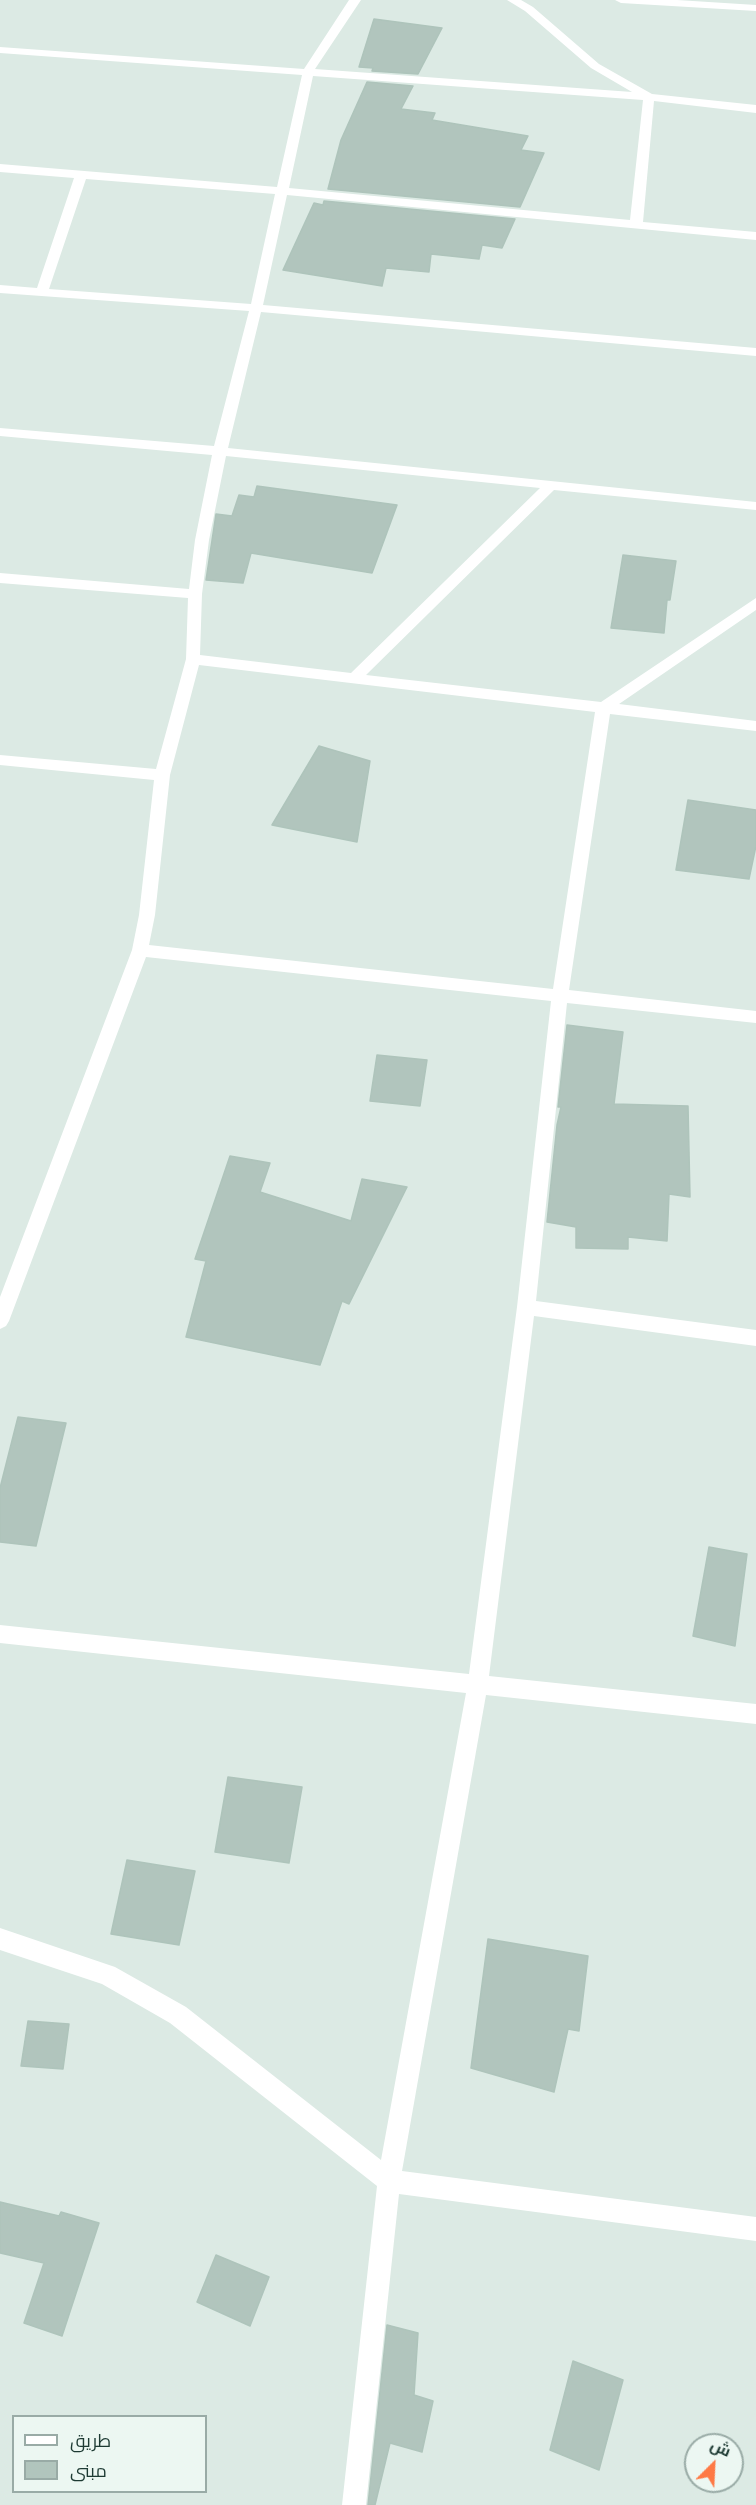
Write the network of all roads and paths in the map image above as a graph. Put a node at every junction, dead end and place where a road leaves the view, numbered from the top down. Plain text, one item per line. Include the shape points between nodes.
1 (355, 0) edge
2 (513, 0) edge
3 (621, 0) edge
4 (661, 1) edge
5 (756, 8) edge
6 (0, 50) edge
7 (308, 72) junction
8 (649, 98) junction
9 (756, 109) edge
10 (0, 168) edge
11 (81, 174) junction
12 (282, 191) junction
13 (636, 225) junction
14 (756, 236) edge
15 (0, 289) edge
16 (42, 292) junction
17 (256, 308) junction
18 (756, 352) edge
19 (0, 432) edge
20 (220, 451) junction
21 (551, 485) junction
22 (756, 506) edge
23 (0, 578) edge
24 (195, 594) junction
25 (756, 603) edge
26 (193, 658) junction
27 (354, 678) junction
28 (603, 708) junction
29 (756, 726) edge
30 (0, 760) edge
31 (162, 775) junction
32 (140, 950) junction
33 (560, 995) junction
34 (756, 1017) edge
35 (526, 1307) junction
36 (0, 1321) edge
37 (756, 1338) edge
38 (0, 1634) edge
39 (478, 1684) junction
40 (756, 1714) edge
41 (0, 1939) edge
42 (389, 2181) junction
43 (756, 2229) edge
44 (354, 2505) edge

1 - 7 street
2 - 8 street via 529,9 595,66
3 - 4 street
4 - 5 street
6 - 7 street
7 - 8 street
7 - 12 street
8 - 9 street
8 - 13 street
10 - 11 street
11 - 12 street
11 - 16 street
12 - 13 street
12 - 17 street
13 - 14 street
15 - 16 street
16 - 17 street
17 - 18 street
17 - 20 street
19 - 20 street
20 - 21 street
20 - 24 street
21 - 22 street
21 - 27 street
23 - 24 street
24 - 26 street
25 - 28 street
26 - 27 street
26 - 31 street
27 - 28 street
28 - 29 street
28 - 33 street
30 - 31 street
31 - 32 street
32 - 33 street
32 - 36 street
33 - 34 street
33 - 35 street
35 - 37 street
35 - 39 street
38 - 39 street
39 - 40 street
39 - 42 street
41 - 42 street via 107,1975 178,2015
42 - 43 street
42 - 44 street

